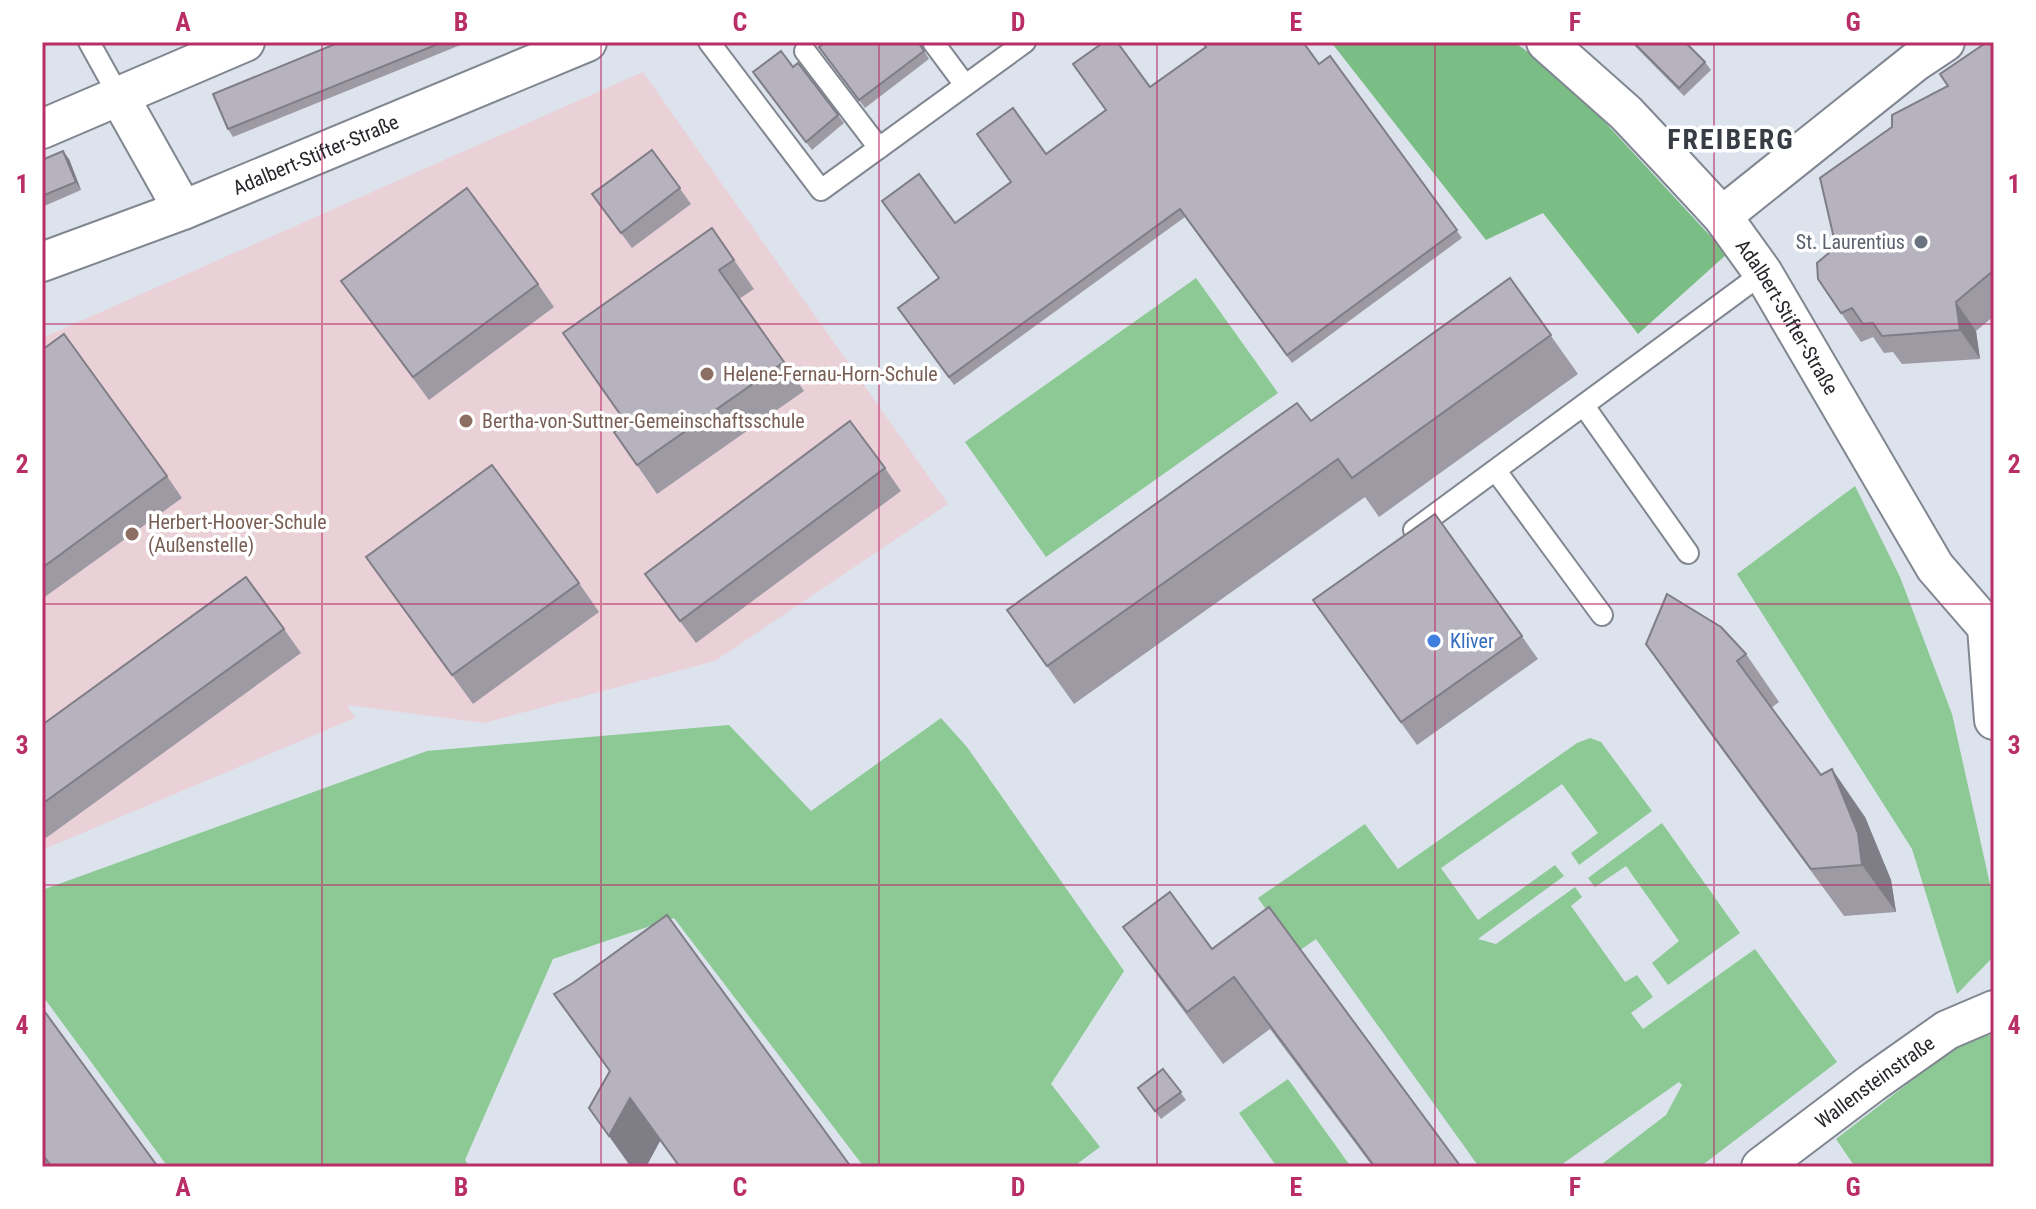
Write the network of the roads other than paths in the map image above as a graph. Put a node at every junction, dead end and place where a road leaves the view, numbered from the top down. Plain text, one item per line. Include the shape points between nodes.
1 (89, 42) edge
2 (245, 42) edge
3 (587, 42) edge
4 (709, 42) edge
5 (933, 42) edge
6 (1025, 42) edge
7 (1546, 42) edge
8 (1945, 42) edge
9 (805, 51) dead end
10 (965, 85) junction
11 (120, 98) junction
12 (42, 129) edge
13 (879, 148) junction
14 (183, 210) junction
15 (1722, 216) junction
16 (42, 262) edge
17 (1763, 273) junction
18 (1584, 406) junction
19 (1496, 471) junction
20 (1404, 537) edge
21 (1688, 553) dead end
22 (1602, 615) dead end
23 (1992, 618) edge
24 (1994, 720) edge
25 (1994, 1010) edge
26 (1783, 1160) edge

1 - 11 lane
2 - 11 street
3 - 14 street, Adalbert-Stifter-Straße
4 - 13 lane via 821,190
5 - 10 lane
6 - 10 lane
7 - 15 street, Adalbert-Stifter-Straße via 1626,113
8 - 15 street
9 - 13 lane
10 - 13 lane
11 - 12 street
11 - 14 street
14 - 16 street, Adalbert-Stifter-Straße
15 - 17 street, Adalbert-Stifter-Straße
17 - 18 lane
17 - 23 street, Adalbert-Stifter-Straße via 1935,567
18 - 19 lane
18 - 21 lane
19 - 20 lane
19 - 22 lane
23 - 24 street, Adalbert-Stifter-Straße
25 - 26 street, Wallensteinstraße via 1947,1030 1872,1083

